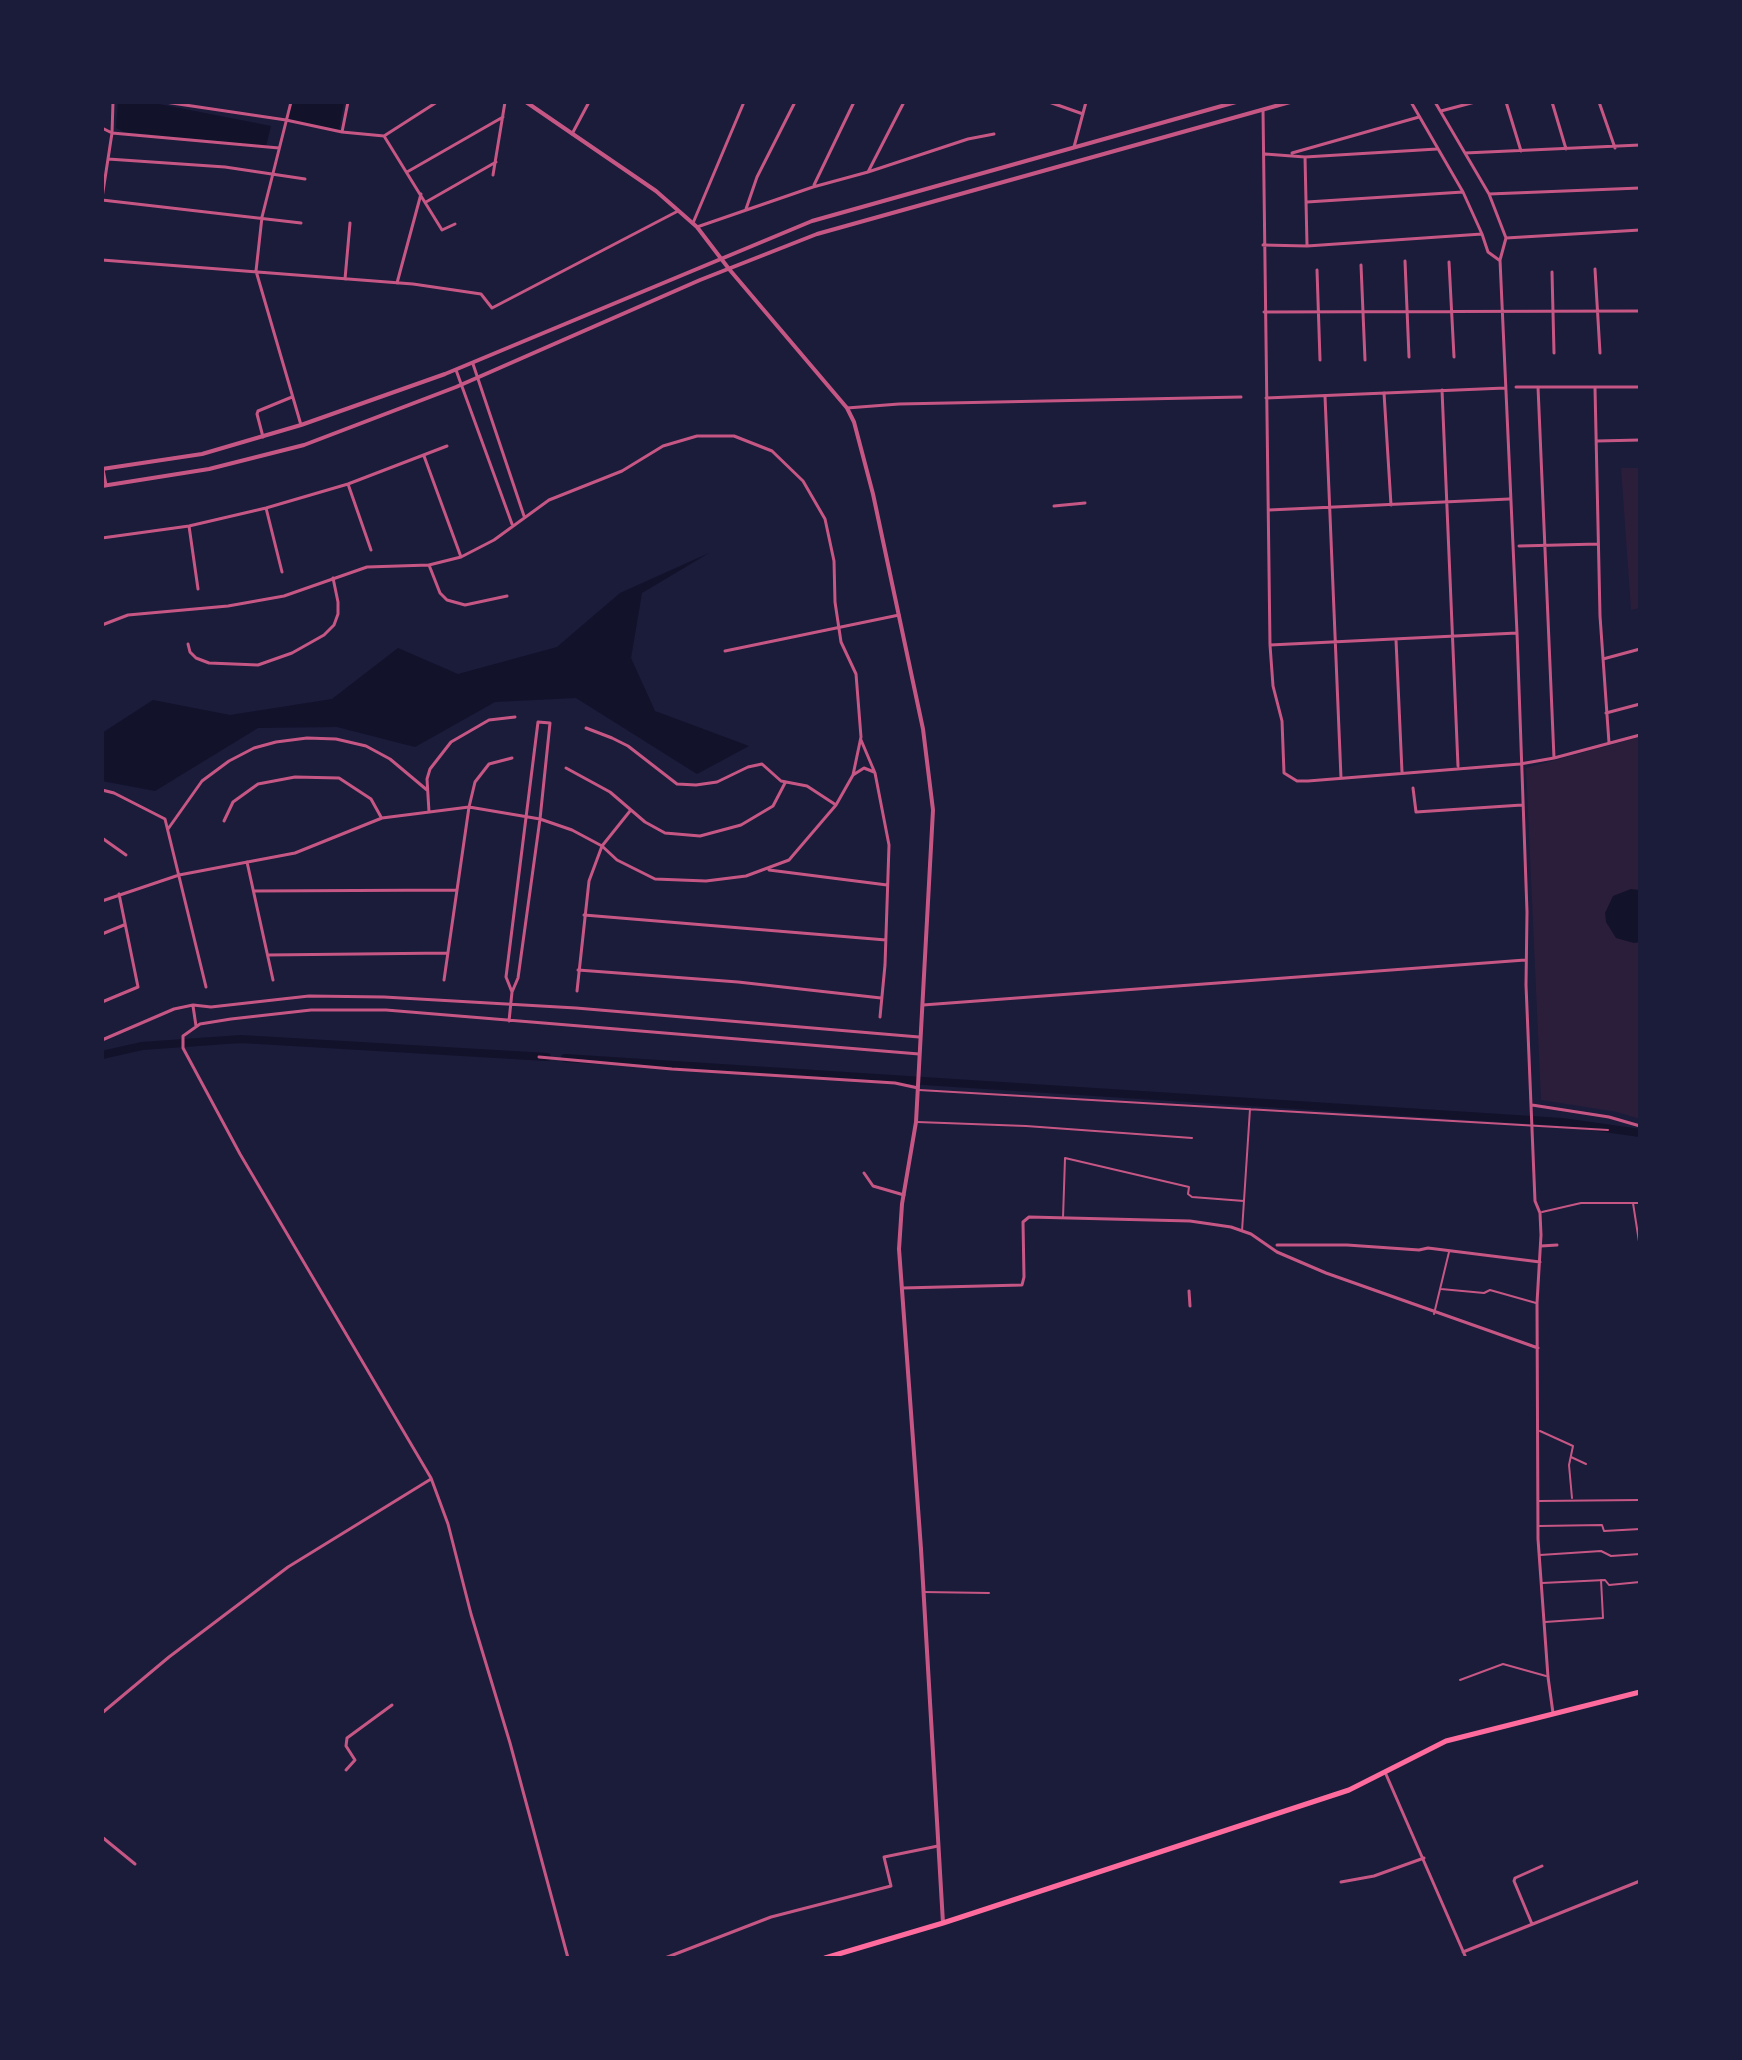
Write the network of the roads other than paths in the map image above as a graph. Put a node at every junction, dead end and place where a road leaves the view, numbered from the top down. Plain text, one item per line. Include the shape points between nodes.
1 (113, 102) edge
2 (165, 102) edge
3 (291, 102) edge
4 (348, 102) edge
5 (437, 102) edge
6 (505, 102) edge
7 (526, 102) edge
8 (538, 102) edge
9 (589, 102) edge
10 (744, 102) edge
11 (795, 102) edge
12 (854, 102) edge
13 (904, 102) edge
14 (1049, 102) edge
15 (1086, 102) edge
16 (1236, 102) edge
17 (1290, 102) edge
18 (1411, 102) edge
19 (1435, 102) edge
20 (1475, 102) edge
21 (1506, 102) edge
22 (1552, 102) edge
23 (1599, 102) edge
24 (535, 108) junction
25 (1263, 110) junction
26 (1441, 111) junction
27 (1083, 114) junction
28 (503, 117) junction
29 (1419, 117) junction
30 (286, 120) junction
31 (102, 128) edge
32 (342, 132) junction
33 (112, 133) junction
34 (572, 134) junction
35 (994, 134) dead end
36 (384, 136) junction
37 (1640, 145) edge
38 (1074, 147) junction
39 (279, 148) junction
40 (1615, 148) junction
41 (1437, 149) junction
42 (1566, 149) junction
43 (1521, 151) junction
44 (1465, 153) junction
45 (1265, 154) junction
46 (1288, 154) junction
47 (1305, 157) junction
48 (108, 159) junction
49 (1075, 161) junction
50 (496, 162) junction
51 (407, 172) junction
52 (868, 172) junction
53 (272, 173) junction
54 (493, 175) dead end
55 (305, 179) dead end
56 (813, 187) junction
57 (1640, 188) edge
58 (1463, 192) junction
59 (421, 194) junction
60 (1489, 194) junction
61 (102, 198) edge
62 (426, 202) junction
63 (1307, 202) junction
64 (746, 209) junction
65 (679, 211) junction
66 (262, 217) junction
67 (301, 223) dead end
68 (350, 223) dead end
69 (455, 224) dead end
70 (695, 225) junction
71 (1640, 230) edge
72 (1482, 234) junction
73 (1506, 238) junction
74 (1263, 245) junction
75 (1307, 246) junction
76 (721, 257) junction
77 (102, 260) edge
78 (1500, 260) junction
79 (1405, 261) dead end
80 (1449, 262) dead end
81 (1361, 265) dead end
82 (729, 269) junction
83 (1595, 269) dead end
84 (1317, 270) dead end
85 (256, 271) junction
86 (1552, 272) dead end
87 (345, 279) junction
88 (397, 283) junction
89 (1318, 311) junction
90 (1640, 311) edge
91 (1264, 312) junction
92 (1363, 312) junction
93 (1450, 312) junction
94 (1503, 312) junction
95 (1596, 312) junction
96 (1407, 313) junction
97 (1551, 313) junction
98 (1554, 353) dead end
99 (1600, 353) dead end
100 (1409, 357) dead end
101 (1454, 357) dead end
102 (1320, 360) dead end
103 (1365, 360) dead end
104 (472, 363) junction
105 (456, 370) junction
106 (477, 377) junction
107 (462, 384) junction
108 (1516, 387) dead end
109 (1538, 387) junction
110 (1640, 387) edge
111 (1505, 388) junction
112 (1595, 388) junction
113 (1442, 390) junction
114 (1384, 393) junction
115 (1325, 396) junction
116 (292, 397) junction
117 (1241, 397) dead end
118 (1266, 398) junction
119 (847, 408) junction
120 (301, 425) junction
121 (263, 437) junction
122 (1640, 440) edge
123 (1597, 441) junction
124 (447, 446) dead end
125 (424, 456) junction
126 (102, 467) edge
127 (348, 484) junction
128 (104, 486) edge
129 (1509, 499) junction
130 (1446, 502) junction
131 (1085, 503) dead end
132 (1054, 506) dead end
133 (1391, 506) junction
134 (266, 508) junction
135 (1330, 508) junction
136 (1269, 510) junction
137 (524, 516) junction
138 (513, 525) junction
139 (189, 526) junction
140 (102, 538) edge
141 (1598, 544) junction
142 (1545, 545) junction
143 (1519, 546) dead end
144 (371, 550) dead end
145 (461, 557) junction
146 (429, 565) junction
147 (282, 572) dead end
148 (333, 578) junction
149 (198, 589) dead end
150 (507, 596) dead end
151 (899, 615) junction
152 (102, 625) edge
153 (839, 626) junction
154 (1517, 633) junction
155 (1453, 636) junction
156 (1396, 640) junction
157 (1335, 642) junction
158 (188, 644) dead end
159 (1270, 645) junction
160 (1640, 649) edge
161 (725, 651) dead end
162 (1603, 659) junction
163 (1640, 704) edge
164 (1606, 713) junction
165 (515, 717) dead end
166 (586, 728) dead end
167 (1640, 735) edge
168 (861, 739) junction
169 (1609, 744) junction
170 (512, 758) dead end
171 (1554, 758) junction
172 (1520, 764) junction
173 (1458, 767) junction
174 (566, 768) dead end
175 (1402, 772) junction
176 (875, 773) junction
177 (853, 775) junction
178 (1341, 778) junction
179 (785, 783) junction
180 (1413, 788) dead end
181 (102, 790) edge
182 (427, 790) junction
183 (836, 805) junction
184 (1522, 805) junction
185 (469, 807) junction
186 (630, 811) junction
187 (429, 812) junction
188 (527, 816) junction
189 (382, 818) junction
190 (540, 819) junction
191 (224, 821) dead end
192 (168, 829) junction
193 (102, 838) edge
194 (602, 846) junction
195 (126, 855) dead end
196 (247, 862) junction
197 (765, 870) junction
198 (179, 875) junction
199 (887, 885) junction
200 (457, 890) junction
201 (254, 891) junction
202 (119, 894) junction
203 (102, 901) edge
204 (584, 915) junction
205 (125, 925) junction
206 (102, 934) edge
207 (886, 940) junction
208 (448, 953) junction
209 (268, 955) junction
210 (1525, 960) junction
211 (578, 970) junction
212 (273, 980) dead end
213 (444, 980) dead end
214 (206, 987) dead end
215 (577, 991) dead end
216 (512, 992) junction
217 (881, 998) junction
218 (102, 1002) edge
219 (193, 1005) junction
220 (511, 1005) junction
221 (921, 1005) junction
222 (880, 1017) dead end
223 (509, 1021) junction
224 (196, 1026) junction
225 (919, 1037) junction
226 (102, 1040) edge
227 (919, 1054) junction
228 (539, 1057) dead end
229 (918, 1088) junction
230 (1532, 1105) junction
231 (1250, 1108) junction
232 (916, 1122) junction
233 (1534, 1124) junction
234 (1640, 1126) edge
235 (1608, 1130) dead end
236 (1192, 1138) dead end
237 (864, 1173) dead end
238 (904, 1195) junction
239 (1244, 1201) junction
240 (1633, 1203) junction
241 (1640, 1203) edge
242 (1540, 1213) junction
243 (1063, 1218) junction
244 (1242, 1231) junction
245 (1277, 1245) dead end
246 (1557, 1245) dead end
247 (1541, 1246) junction
248 (1640, 1248) edge
249 (1449, 1250) junction
250 (1540, 1262) junction
251 (1441, 1289) junction
252 (1189, 1291) dead end
253 (901, 1292) junction
254 (1537, 1303) junction
255 (1189, 1305) dead end
256 (1434, 1314) junction
257 (1538, 1348) junction
258 (1538, 1431) junction
259 (1570, 1456) junction
260 (1586, 1464) dead end
261 (431, 1478) junction
262 (1640, 1500) edge
263 (1538, 1501) junction
264 (1572, 1501) junction
265 (1538, 1526) junction
266 (1640, 1529) edge
267 (1640, 1554) edge
268 (1539, 1555) junction
269 (1601, 1580) junction
270 (1640, 1582) edge
271 (1541, 1583) junction
272 (922, 1592) junction
273 (989, 1593) dead end
274 (1544, 1622) junction
275 (1548, 1677) junction
276 (1460, 1680) dead end
277 (1640, 1692) edge
278 (392, 1705) dead end
279 (102, 1713) edge
280 (1553, 1713) junction
281 (346, 1770) dead end
282 (1385, 1772) junction
283 (102, 1837) edge
284 (938, 1846) junction
285 (1424, 1858) junction
286 (135, 1864) dead end
287 (1542, 1866) dead end
288 (1640, 1881) edge
289 (1341, 1882) dead end
290 (943, 1923) junction
291 (1532, 1924) junction
292 (1463, 1952) junction
293 (837, 1956) edge
294 (568, 1958) edge
295 (665, 1958) edge
296 (825, 1958) edge
297 (1466, 1958) edge

1 - 33 street
2 - 30 street
3 - 30 street
4 - 32 street
5 - 36 street
6 - 28 street
7 - 24 street
8 - 24 street
9 - 34 street
10 - 70 street
11 - 64 street
12 - 56 street
13 - 52 street
14 - 27 street
15 - 27 street
16 - 38 street
17 - 25 street
18 - 29 street
19 - 26 street
20 - 26 street
21 - 43 street
22 - 42 street
23 - 40 street
24 - 34 street
25 - 45 street
25 - 49 street
26 - 44 street
27 - 38 street
28 - 50 street
28 - 51 street
29 - 41 street
29 - 46 street
30 - 32 street
30 - 39 street
31 - 33 street
32 - 36 street
33 - 39 street
33 - 48 street
34 - 65 street
35 - 52 street
36 - 51 street
37 - 40 street
38 - 49 street
38 - 76 street via 831,215
39 - 53 street
40 - 42 street
41 - 47 street
41 - 58 street
42 - 43 street
43 - 44 street
44 - 60 street
45 - 46 street
45 - 74 street
46 - 47 street
47 - 63 street
48 - 53 street
48 - 61 street
49 - 82 street via 832,229
50 - 54 street
50 - 62 street
51 - 59 street
52 - 56 street
53 - 55 street
53 - 66 street
56 - 64 street
57 - 60 street
58 - 63 street
58 - 72 street
59 - 62 street
59 - 88 street
60 - 73 street
61 - 66 street
62 - 69 street via 442,230
63 - 75 street
64 - 70 street
65 - 70 street
65 - 88 street via 492,308 481,294
66 - 67 street
66 - 85 street
68 - 87 street
70 - 76 street
71 - 73 street
72 - 75 street
72 - 78 street via 1488,252
73 - 78 street
74 - 75 street
74 - 91 street
76 - 82 street
76 - 104 street
77 - 85 street
78 - 94 street
79 - 96 street
80 - 93 street
81 - 92 street
82 - 106 street
82 - 119 street
83 - 95 street
84 - 89 street
85 - 87 street
85 - 116 street
86 - 97 street
87 - 88 street
89 - 91 street
89 - 92 street
89 - 102 street
90 - 95 street
91 - 118 street
92 - 96 street
92 - 103 street
93 - 94 street
93 - 96 street
93 - 101 street
94 - 97 street
94 - 111 street
95 - 97 street
95 - 99 street
96 - 100 street
97 - 98 street
104 - 105 street
104 - 106 street
105 - 107 street
105 - 120 street
106 - 107 street
106 - 137 street
107 - 128 street via 304,445 209,469
107 - 138 street
108 - 109 street
109 - 112 street
109 - 142 street
110 - 112 street
111 - 113 street
111 - 129 street
112 - 123 street
113 - 114 street
113 - 130 street
114 - 115 street
114 - 133 street
115 - 118 street
115 - 135 street
116 - 120 street
116 - 121 street via 258,411
117 - 119 street
118 - 136 street
119 - 151 street via 873,494
120 - 121 street
121 - 126 street via 202,454
122 - 123 street
123 - 141 street
124 - 125 street
125 - 127 street
125 - 145 street
126 - 128 street
127 - 134 street
127 - 144 street
129 - 130 street
129 - 154 street
130 - 133 street
130 - 155 street
131 - 132 street
133 - 135 street
134 - 139 street
134 - 147 street
135 - 136 street
135 - 157 street
136 - 159 street
137 - 138 street
137 - 153 street via 674,442 734,436 762,445 803,481 825,519
138 - 145 street
139 - 140 street
139 - 149 street
141 - 142 street
141 - 162 street
142 - 143 street
142 - 171 street
145 - 146 street
146 - 148 street via 367,567
146 - 150 street via 447,600 465,605
148 - 152 street via 284,596 128,615
148 - 158 street via 338,602 334,625 292,653 258,665 209,663 196,658
151 - 153 street
151 - 221 street via 925,740 933,810
153 - 161 street
153 - 168 street via 856,674
154 - 155 street
154 - 172 street
155 - 156 street
155 - 173 street
156 - 157 street
156 - 175 street
157 - 159 street
157 - 178 street
159 - 178 street via 1284,773 1297,781
160 - 162 street
162 - 164 street
163 - 164 street
164 - 169 street
165 - 182 street via 489,720 451,742 430,769
166 - 179 street via 628,746 677,784 717,782 756,764
167 - 169 street
168 - 176 street
168 - 177 street
169 - 171 street
170 - 185 street via 489,764 475,782
171 - 172 street
172 - 173 street
172 - 184 street
173 - 175 street
174 - 186 street via 610,792
175 - 178 street
176 - 177 street via 864,768
176 - 199 street via 889,845
177 - 183 street
179 - 183 street via 807,786
179 - 186 street via 773,806 741,825 700,836 665,833
180 - 184 street via 1416,812
181 - 192 street via 165,819
182 - 187 street
182 - 192 street via 366,746 336,739 276,742 229,761 202,781
183 - 197 street via 789,860
184 - 210 street
185 - 187 street
185 - 188 street
185 - 200 street
186 - 194 street
187 - 189 street
188 - 190 street
188 - 190 street via 538,722 550,723
188 - 216 street via 506,977
189 - 191 street via 371,799 339,778 295,777 258,784 233,802
189 - 196 street via 295,853
190 - 194 street
190 - 216 street
192 - 198 street
193 - 195 street
194 - 197 street via 655,879 706,881
194 - 204 street
196 - 198 street
196 - 201 street
197 - 199 street
198 - 202 street
198 - 214 street
199 - 207 street
200 - 201 street
200 - 208 street
201 - 209 street
202 - 203 street
202 - 205 street
204 - 207 street
204 - 211 street
205 - 206 street
205 - 218 street via 138,987
207 - 217 street
208 - 209 street
208 - 213 street
209 - 212 street
210 - 221 street
210 - 230 street
211 - 215 street
211 - 217 street
216 - 220 street
217 - 222 street
219 - 220 street via 309,996
219 - 224 street
219 - 226 street
220 - 223 street
220 - 225 street
221 - 225 street
223 - 224 street via 386,1010 311,1010
223 - 227 street
224 - 261 street via 183,1036 183,1048
225 - 227 street
227 - 229 street
228 - 229 street
229 - 231 lane
229 - 232 street
230 - 233 street
230 - 234 street
231 - 233 lane
231 - 239 lane
232 - 236 lane
232 - 238 street
233 - 235 lane
233 - 242 street via 1535,1201
237 - 238 street via 873,1186
238 - 253 street
239 - 243 lane via 1194,1197 1189,1187 1065,1158
239 - 244 lane
240 - 241 lane
240 - 242 lane via 1581,1203
240 - 248 lane
242 - 247 street
243 - 244 street via 1190,1221
243 - 253 street via 1029,1217 1023,1222 1022,1285
244 - 256 street via 1277,1252
245 - 249 street
246 - 247 street
247 - 250 street
249 - 250 street
249 - 251 lane
250 - 254 street
251 - 254 lane via 1490,1290
251 - 256 lane
252 - 255 street
253 - 272 street
254 - 257 street
256 - 257 street
257 - 258 street
258 - 259 lane via 1573,1448
258 - 263 street
259 - 260 lane
259 - 264 lane
261 - 279 street via 288,1567
261 - 294 street
262 - 264 lane
263 - 264 lane
263 - 265 street
265 - 266 lane
265 - 268 street
267 - 268 lane
268 - 271 street
269 - 270 lane via 1609,1585
269 - 271 lane
269 - 274 lane via 1603,1618
271 - 274 street
272 - 273 lane
272 - 284 street
274 - 275 street
275 - 276 lane via 1503,1664
275 - 280 street
277 - 280 main road
278 - 281 street via 347,1738 355,1760
280 - 282 main road via 1446,1741
282 - 285 street
282 - 290 main road via 1349,1790
283 - 286 street
284 - 290 street
284 - 295 street via 884,1857 891,1886 771,1917
285 - 289 street
285 - 292 street
287 - 291 street via 1514,1881
288 - 291 street
290 - 293 main road
291 - 292 street
292 - 297 street
293 - 296 main road

